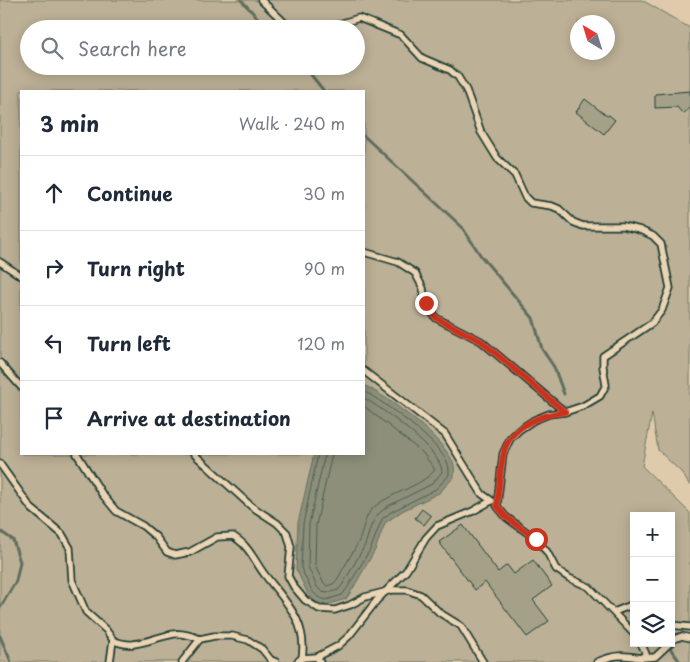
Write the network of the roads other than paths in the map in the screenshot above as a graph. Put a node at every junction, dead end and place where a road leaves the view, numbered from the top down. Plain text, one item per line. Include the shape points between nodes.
1 (261, 0) edge
2 (282, 20) edge
3 (352, 20) edge
4 (365, 20) edge
5 (365, 20) edge
6 (365, 252) edge
7 (0, 262) edge
8 (20, 275) edge
9 (0, 363) edge
10 (365, 372) edge
11 (20, 386) edge
12 (565, 412) junction
13 (78, 455) edge
14 (195, 455) edge
15 (0, 464) edge
16 (498, 498) junction
17 (491, 501) junction
18 (386, 592) junction
19 (630, 606) edge
20 (614, 612) junction
21 (675, 625) edge
22 (690, 627) edge
23 (630, 630) edge
24 (690, 638) edge
25 (200, 639) junction
26 (114, 640) junction
27 (675, 640) edge
28 (643, 647) edge
29 (667, 647) edge
30 (642, 658) junction
31 (319, 659) edge
32 (299, 660) edge
33 (110, 662) edge
34 (182, 662) edge
35 (276, 662) edge
36 (483, 662) edge
37 (597, 662) edge

1 - 2 lane
3 - 4 lane
5 - 12 lane via 401,35 422,58 458,77 481,132 497,158 515,175 531,203 559,209 573,222 583,226 623,226 640,230 653,236 660,244 670,288 662,310 647,326 603,356 606,385 600,396
6 - 12 lane via 398,262 415,273 426,303 436,318 481,341
7 - 8 lane
9 - 11 lane
10 - 17 lane via 445,434 482,494
12 - 16 lane via 534,420 510,439 503,454
13 - 32 lane via 116,511 143,526 167,552 175,556 190,552 217,537 233,536 246,546 298,620 304,648
14 - 18 lane via 251,506 287,533 291,547 288,576 305,600 319,609 335,610
15 - 26 lane via 31,508 62,534 70,548 72,580 86,612
16 - 17 lane
16 - 20 lane via 497,506 506,517 536,539 556,569 589,587
17 - 18 lane via 438,526 426,538 406,571
18 - 31 lane via 349,636
18 - 36 lane via 407,590 420,595 461,626
19 - 20 lane
20 - 23 lane
21 - 22 lane
24 - 27 lane via 682,636
25 - 26 lane via 174,634 135,644 122,645
25 - 34 lane
25 - 35 lane via 232,636 248,640
26 - 33 lane
28 - 30 lane via 646,654
29 - 30 lane via 655,658
30 - 37 lane via 611,655
31 - 32 lane

